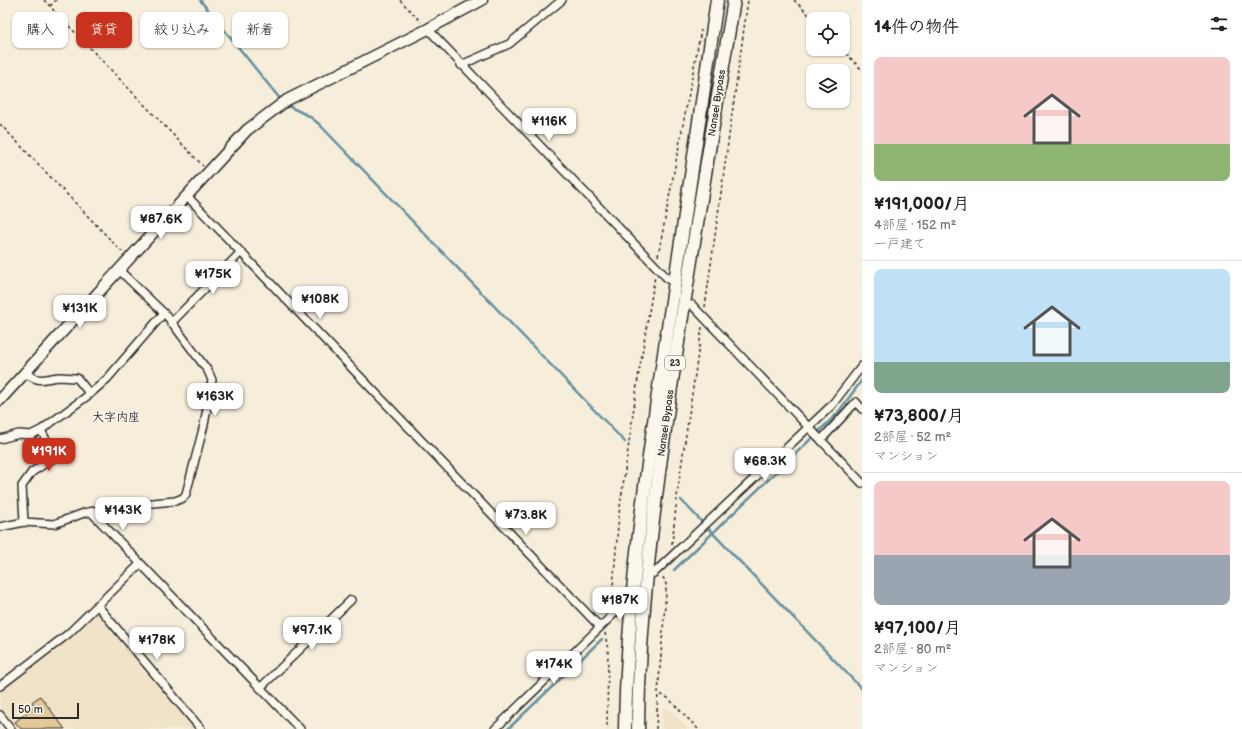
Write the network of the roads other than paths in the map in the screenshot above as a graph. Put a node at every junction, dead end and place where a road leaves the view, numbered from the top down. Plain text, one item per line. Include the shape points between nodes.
1 (562, 0) edge
2 (718, 0) edge
3 (734, 0) edge
4 (478, 1) edge
5 (428, 29) junction
6 (461, 65) junction
7 (187, 196) junction
8 (241, 252) junction
9 (119, 270) junction
10 (668, 279) dead end
11 (692, 305) dead end
12 (164, 313) junction
13 (171, 323) junction
14 (862, 366) edge
15 (25, 373) junction
16 (90, 394) junction
17 (0, 400) edge
18 (862, 409) edge
19 (810, 429) junction
20 (41, 430) junction
21 (819, 438) junction
22 (0, 439) edge
23 (862, 483) edge
24 (92, 512) junction
25 (24, 522) junction
26 (0, 527) edge
27 (140, 564) junction
28 (656, 572) road end
29 (351, 600) dead end
30 (626, 602) dead end
31 (97, 605) junction
32 (600, 627) junction
33 (0, 686) edge
34 (260, 688) junction
35 (0, 715) edge
36 (11, 729) edge
37 (201, 729) edge
38 (300, 729) edge
39 (495, 729) edge
40 (625, 729) edge
41 (638, 729) edge

1 - 6 street via 509,44
2 - 40 highway, Nansei Bypass / 23 via 639,532
3 - 41 highway, Nansei Bypass / 23 via 679,333 654,512 640,652
4 - 5 main road
5 - 6 street
5 - 7 main road via 284,102 247,130
6 - 10 street
7 - 8 street
7 - 9 main road
8 - 13 street
8 - 32 street
9 - 12 street
9 - 15 main road
11 - 19 street
12 - 13 street
12 - 16 street via 107,379
13 - 24 street via 208,371 212,380 204,425 186,494 175,501 119,506
14 - 19 street
15 - 16 street via 35,379 77,378
15 - 17 main road
16 - 20 street
18 - 21 street via 856,402
19 - 21 street
19 - 28 street
20 - 22 street via 31,435 19,434
20 - 25 street via 55,457 32,472 22,486
21 - 23 street
24 - 25 street via 54,524
24 - 27 street
25 - 26 street
27 - 31 street
27 - 34 street
29 - 34 street
30 - 32 street
31 - 33 street via 68,634
31 - 37 street
32 - 39 street
34 - 38 street
35 - 36 street

